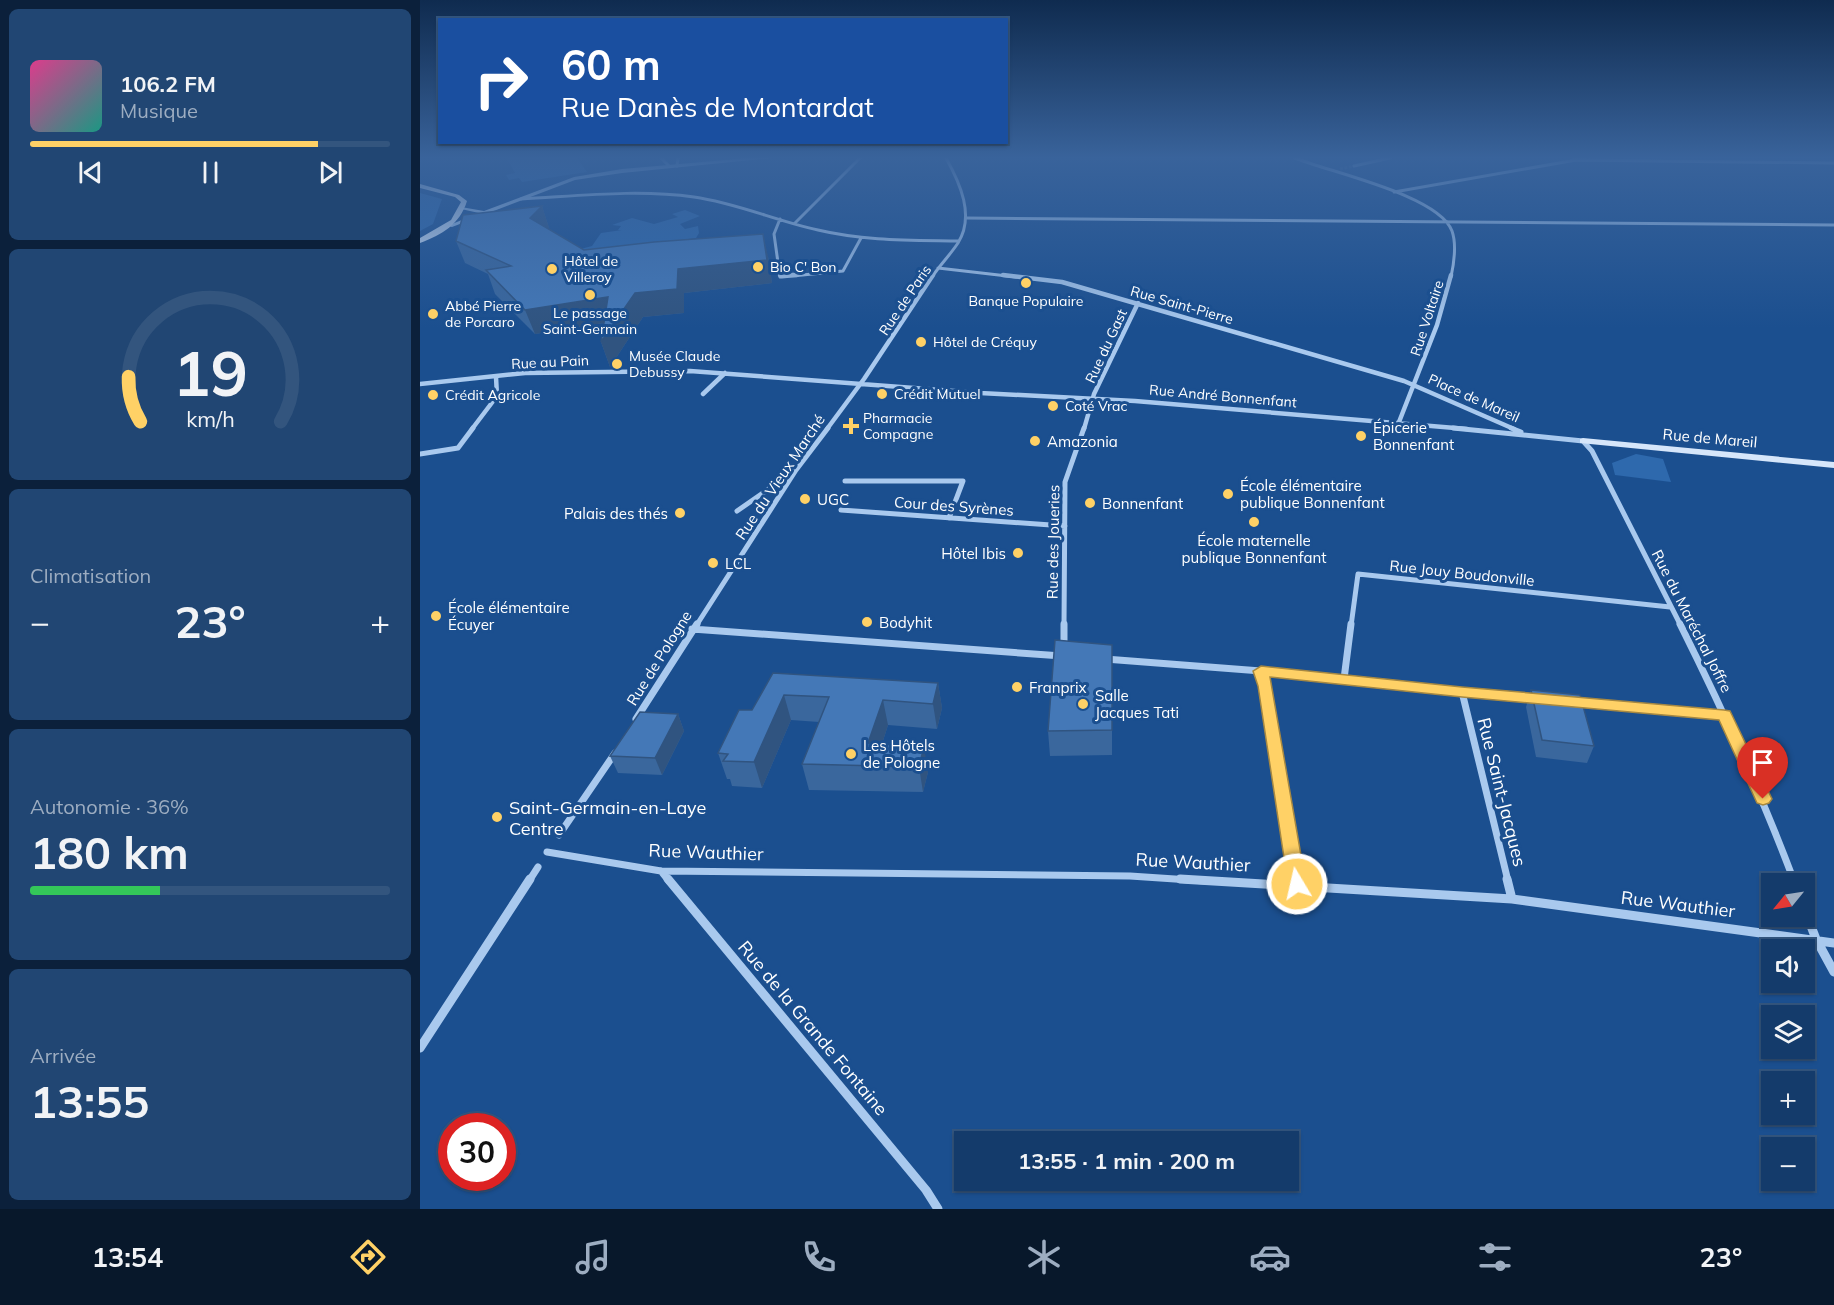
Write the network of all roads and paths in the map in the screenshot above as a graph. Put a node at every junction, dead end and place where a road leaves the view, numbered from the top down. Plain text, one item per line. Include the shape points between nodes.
1 (458, 214) edge
2 (481, 214) edge
3 (762, 214) edge
4 (803, 214) edge
5 (966, 214) edge
6 (1436, 214) edge
7 (967, 218) junction
8 (780, 219) junction
9 (1446, 222) junction
10 (795, 223) junction
11 (1834, 225) edge
12 (450, 226) junction
13 (861, 238) junction
14 (420, 241) edge
15 (959, 241) junction
16 (938, 268) junction
17 (1138, 303) junction
18 (726, 373) junction
19 (496, 377) junction
20 (420, 384) edge
21 (860, 384) junction
22 (1414, 385) junction
23 (703, 394) dead end
24 (1094, 398) junction
25 (1399, 422) junction
26 (1528, 435) junction
27 (1584, 441) junction
28 (420, 454) edge
29 (1834, 465) edge
30 (796, 470) junction
31 (845, 481) dead end
32 (841, 510) dead end
33 (737, 511) dead end
34 (949, 518) junction
35 (1065, 526) junction
36 (742, 555) joint
37 (1670, 608) junction
38 (692, 629) junction
39 (1064, 656) junction
40 (1075, 657) edge
41 (1098, 658) edge
42 (1261, 671) junction
43 (1344, 679) junction
44 (1462, 692) junction
45 (1543, 699) edge
46 (1566, 701) edge
47 (1724, 715) junction
48 (631, 727) edge
49 (620, 745) edge
50 (559, 835) dead end
51 (548, 852) dead end
52 (537, 867) dead end
53 (661, 871) junction
54 (1791, 873) edge
55 (1297, 884) junction
56 (1512, 899) junction
57 (1811, 927) edge
58 (1816, 939) junction
59 (1834, 943) edge
60 (1834, 972) edge
61 (420, 1048) edge
62 (938, 1209) edge

1 - 12 main road
2 - 12 street
3 - 8 street
4 - 10 street
5 - 7 street
6 - 9 street
7 - 9 street
7 - 15 street, Rue de Paris
8 - 10 street
8 - 13 street via 774,234 780,277 843,271
9 - 11 street
9 - 22 street, Rue Voltaire via 1453,232 1453,273
10 - 13 street
12 - 14 main road
13 - 15 street
15 - 16 street, Rue de Paris
16 - 17 street, Rue Saint-Pierre via 1062,282
16 - 21 street, Rue de Paris
17 - 22 street, Rue Saint-Pierre
17 - 24 street, Rue du Gast
18 - 19 street, Rue au Pain via 639,370
18 - 21 street, Rue au Pain
18 - 23 street
19 - 20 street, Rue au Pain
19 - 28 street via 497,396 458,448
21 - 24 street, Rue André Bonnenfant
21 - 30 street, Rue du Vieux Marché
22 - 25 street, Place de Mareil
22 - 26 street, Place de Mareil
24 - 25 street, Rue André Bonnenfant
24 - 35 street, Rue des Joueries via 1065,482
25 - 26 street, Rue André Bonnenfant
26 - 27 street, Rue André Bonnenfant
27 - 29 main road, Rue de Mareil
27 - 37 street, Rue du Maréchal Joffre
30 - 33 street
30 - 36 street, Rue du Vieux Marché
31 - 34 street via 963,481
32 - 34 street, Cour des Syrènes
34 - 35 street, Cour des Syrènes
35 - 39 street, Rue des Joueries
36 - 38 street, Rue de Pologne
37 - 43 street, Rue Jouy Boudonville via 1358,574
37 - 47 street, Rue du Maréchal Joffre
38 - 39 street
38 - 48 street, Rue de Pologne
39 - 40 street
41 - 42 street
42 - 43 street
42 - 55 street
43 - 44 street
44 - 45 street
44 - 56 street, Rue Saint-Jacques
46 - 47 street
47 - 54 street, Rue du Maréchal Joffre via 1763,799
49 - 50 street
51 - 53 street, Rue Wauthier
52 - 61 street
53 - 55 street, Rue Wauthier via 1130,876
53 - 62 street, Rue de la Grande Fontaine
55 - 56 street, Rue Wauthier
56 - 58 street, Rue Wauthier
57 - 58 street
58 - 59 street, Rue Wauthier
58 - 60 street

